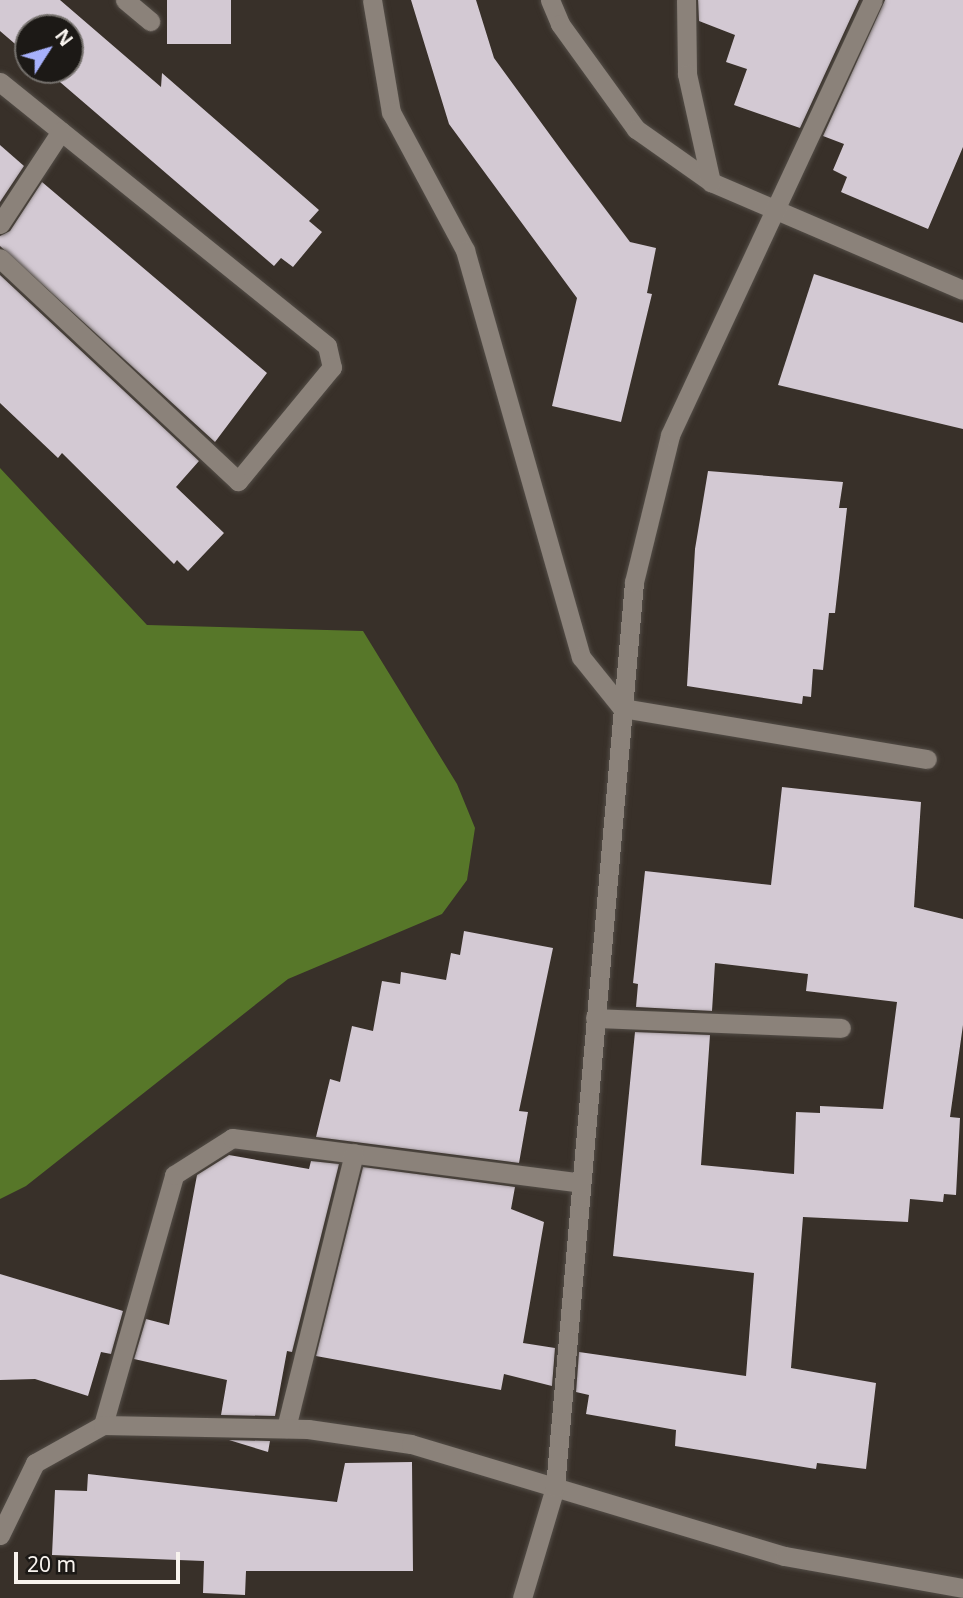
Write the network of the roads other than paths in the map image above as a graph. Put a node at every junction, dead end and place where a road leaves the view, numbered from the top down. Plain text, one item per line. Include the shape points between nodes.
1 (125, 0) edge
2 (372, 0) edge
3 (550, 0) edge
4 (686, 0) edge
5 (873, 0) edge
6 (150, 21) dead end
7 (0, 82) edge
8 (61, 131) junction
9 (711, 182) junction
10 (778, 212) junction
11 (0, 224) edge
12 (0, 258) edge
13 (963, 290) edge
14 (622, 708) junction
15 (927, 759) dead end
16 (595, 1018) junction
17 (841, 1028) dead end
18 (354, 1153) junction
19 (581, 1183) junction
20 (103, 1425) junction
21 (286, 1427) junction
22 (555, 1487) junction
23 (0, 1535) edge
24 (963, 1588) edge
25 (522, 1598) edge

1 - 6 street
2 - 14 street via 391,112 465,250 581,657
3 - 9 street via 560,24 636,129
4 - 9 street via 687,75
5 - 10 street
7 - 8 street
8 - 11 street
8 - 12 street via 327,346 332,368 238,481
9 - 10 street
10 - 13 street
10 - 14 street via 670,435 634,582
14 - 15 street
14 - 16 street
16 - 17 street
16 - 19 street
18 - 19 street
18 - 20 street via 232,1138 174,1175
18 - 21 street
19 - 22 street
20 - 21 street
20 - 23 street via 35,1464
21 - 22 street via 411,1444
22 - 24 street via 785,1556
22 - 25 street

